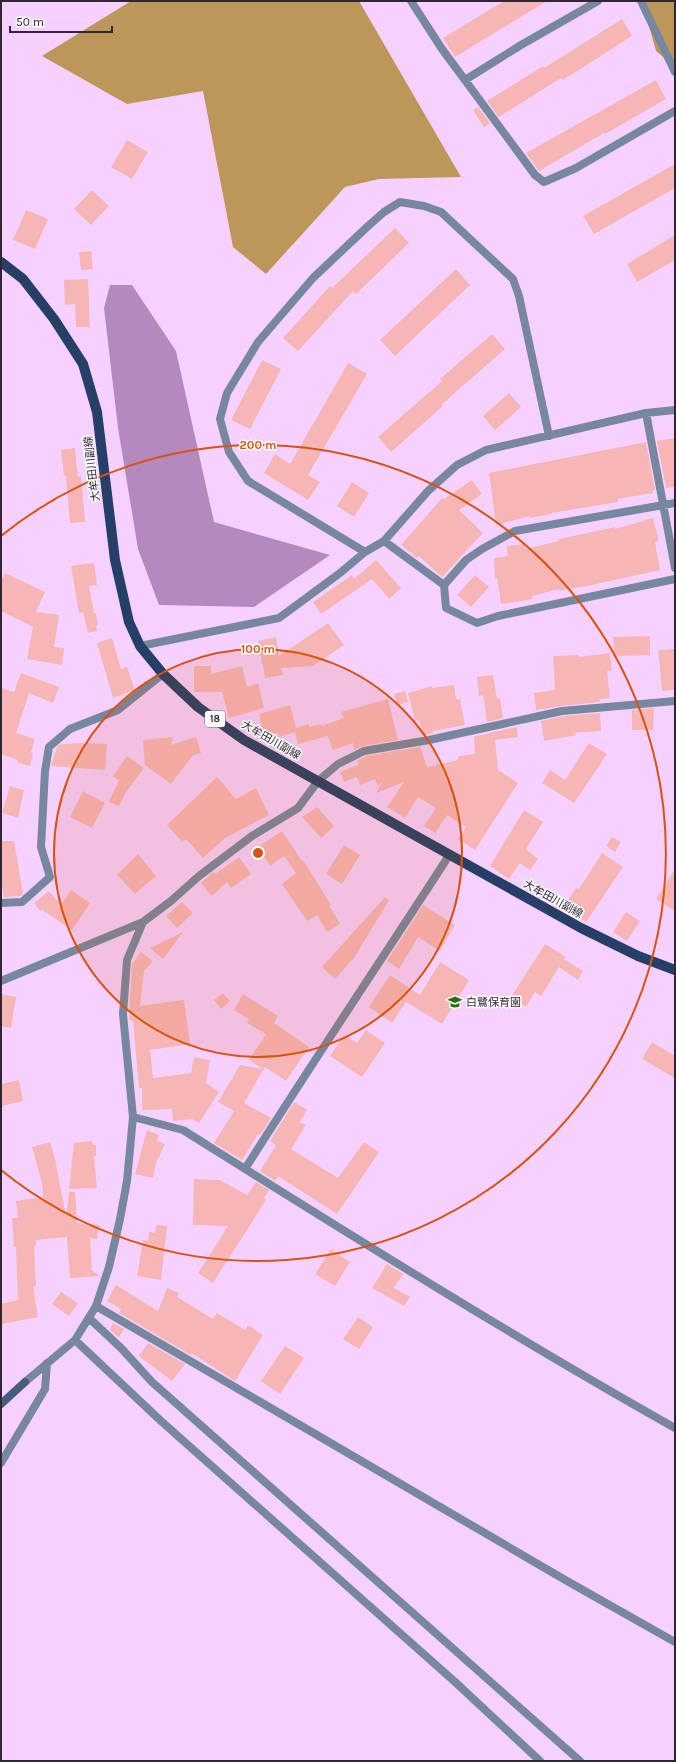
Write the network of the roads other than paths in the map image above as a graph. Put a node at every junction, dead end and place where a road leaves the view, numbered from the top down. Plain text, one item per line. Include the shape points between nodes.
1 (411, 1) edge
2 (598, 1) edge
3 (641, 1) edge
4 (675, 72) edge
5 (465, 80) junction
6 (675, 111) edge
7 (1, 262) edge
8 (675, 410) edge
9 (646, 413) junction
10 (549, 436) junction
11 (675, 503) edge
12 (663, 505) junction
13 (384, 541) junction
14 (365, 552) junction
15 (674, 552) edge
16 (675, 568) edge
17 (675, 579) edge
18 (444, 585) junction
19 (140, 646) junction
20 (163, 674) junction
21 (675, 701) edge
22 (318, 781) junction
23 (450, 854) junction
24 (1, 903) edge
25 (143, 922) junction
26 (675, 970) edge
27 (1, 981) edge
28 (133, 1117) junction
29 (245, 1169) junction
30 (96, 1306) junction
31 (89, 1318) junction
32 (75, 1340) junction
33 (47, 1363) junction
34 (1, 1404) edge
35 (675, 1428) edge
36 (1, 1463) edge
37 (675, 1642) edge
38 (540, 1761) edge
39 (580, 1761) edge

1 - 5 street
2 - 5 street
3 - 4 street
5 - 6 street via 535,175 544,182 576,168
7 - 19 main road, 大牟田川副線 / 18 via 23,279 54,319 83,364 97,412 115,560 129,622
8 - 9 street
9 - 10 street
9 - 12 street
10 - 13 street via 486,450 457,465 428,491
10 - 14 street via 519,296 513,279 441,212 400,202 367,227 313,278 258,342 227,393 220,419 230,452 248,481
11 - 12 street
12 - 15 street
12 - 18 street via 515,531 466,560
13 - 14 street
13 - 18 street
14 - 19 street via 279,618
15 - 16 street
17 - 18 street via 498,616 477,623 446,608
19 - 20 main road, 大牟田川副線 / 18
20 - 22 main road, 大牟田川副線 / 18 via 198,707 244,740
20 - 24 street via 118,710 70,729 49,747 45,771 41,847 50,877 22,902
21 - 22 street via 562,711 429,740 364,751 338,764
22 - 23 main road, 大牟田川副線 / 18
22 - 25 street via 298,808 252,836
23 - 26 main road, 大牟田川副線 / 18 via 581,928 638,956
23 - 29 street
25 - 27 street
25 - 28 street via 127,960 123,1014
28 - 29 street via 183,1130
28 - 30 street via 127,1181 120,1219 109,1267
29 - 35 street via 450,1297
30 - 31 street
30 - 37 street
31 - 32 street
31 - 39 street via 152,1382
32 - 33 street
32 - 38 street via 161,1421
33 - 34 street
33 - 36 street via 45,1389

